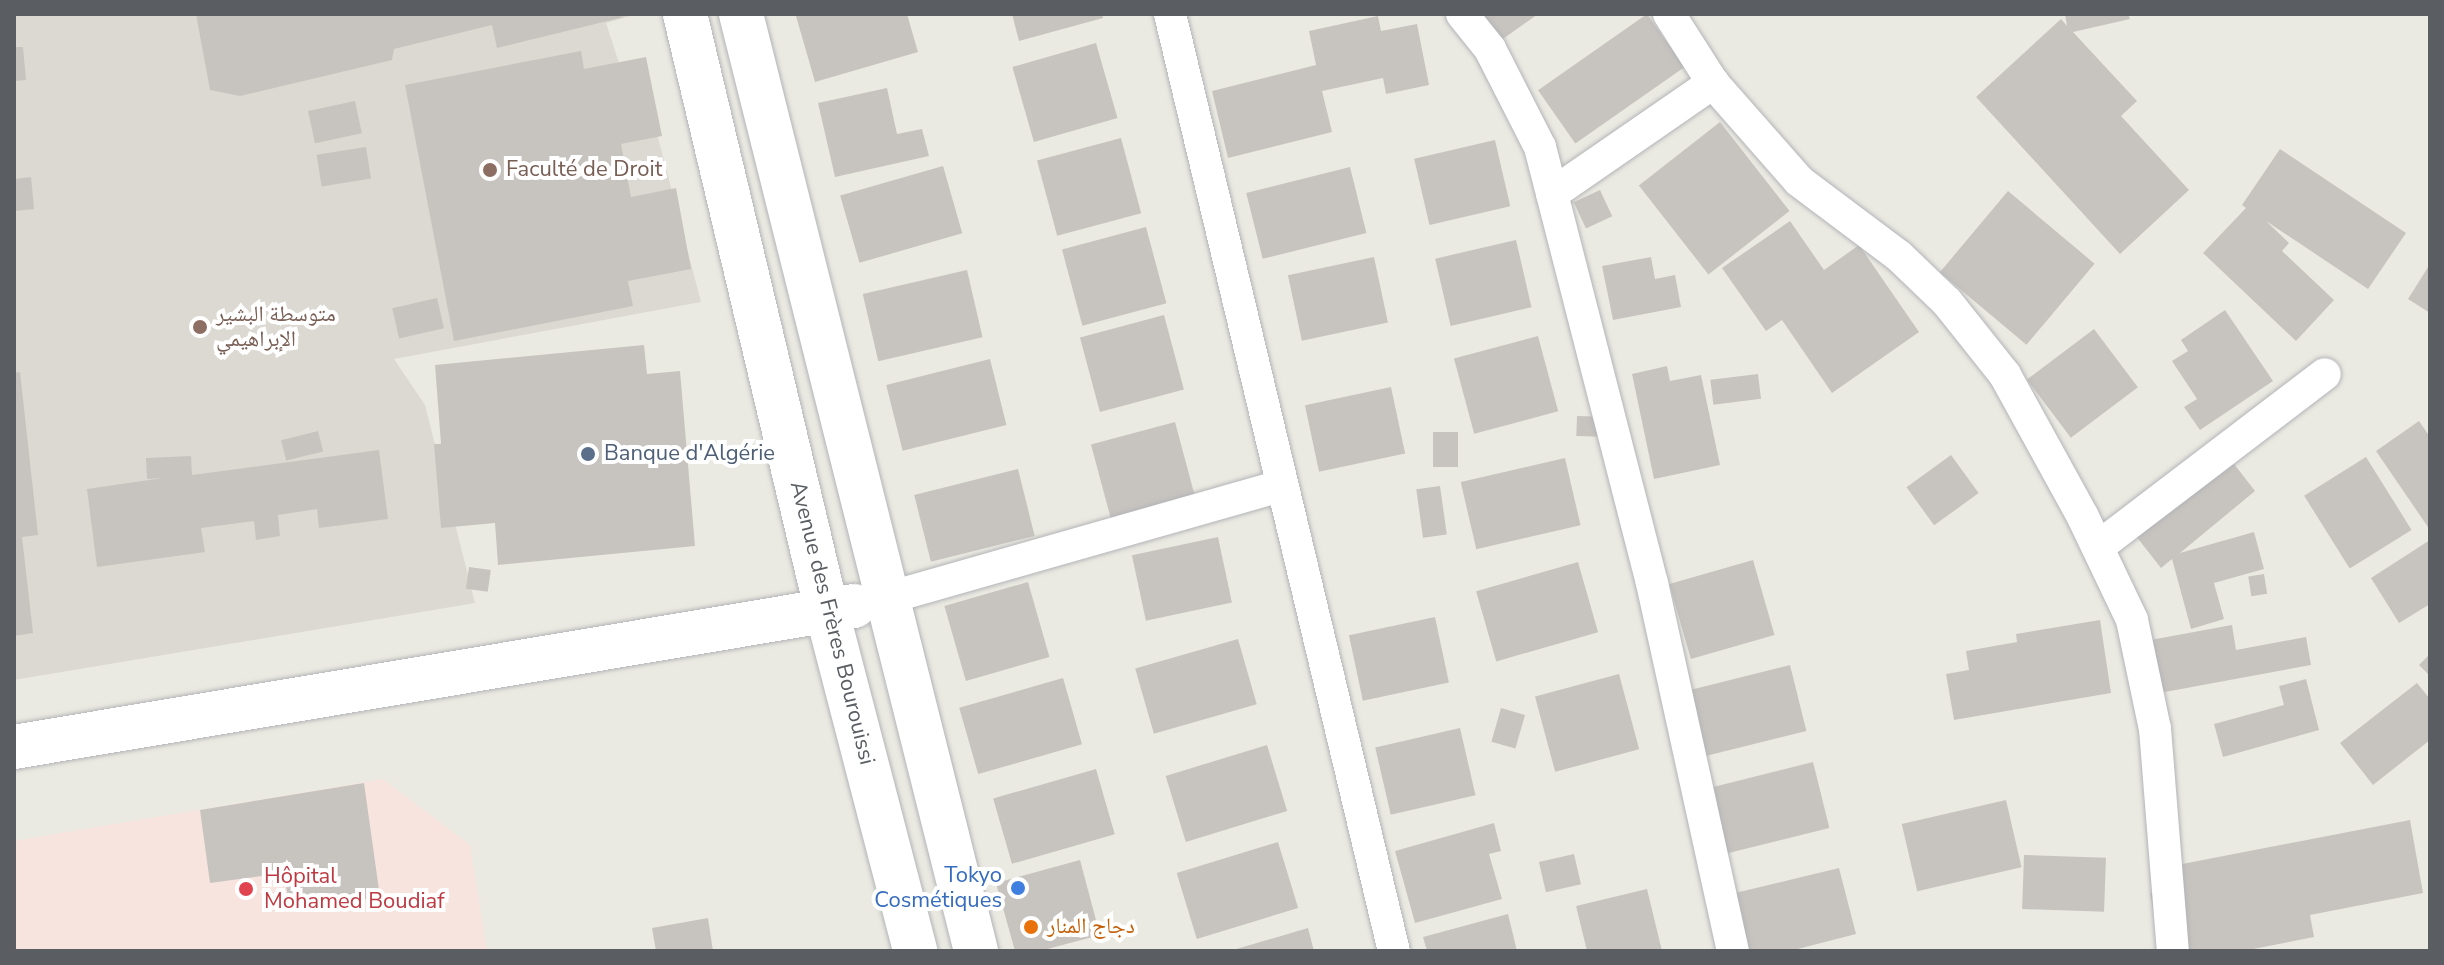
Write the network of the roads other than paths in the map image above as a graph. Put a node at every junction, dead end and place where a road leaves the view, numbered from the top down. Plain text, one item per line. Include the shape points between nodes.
1 (685, 14) edge
2 (741, 14) edge
3 (1170, 14) edge
4 (1462, 14) edge
5 (1682, 19) edge
6 (1713, 83) junction
7 (1552, 194) junction
8 (2325, 374) dead end
9 (1282, 486) junction
10 (2098, 547) junction
11 (884, 599) junction
12 (827, 612) junction
13 (14, 747) edge
14 (915, 951) edge
15 (976, 951) edge
16 (1394, 951) edge
17 (1733, 951) edge
18 (2173, 951) edge

1 - 12 main road, Avenue des Frères Bourouissi
2 - 11 main road
3 - 9 street
4 - 7 street via 1490,49 1540,147
5 - 6 street
6 - 7 street
6 - 10 street via 1799,181 1899,256 1947,302 2005,375
7 - 17 street via 1652,583
8 - 10 street
9 - 11 street
9 - 16 street
10 - 18 street via 2132,620 2155,729
11 - 12 main road
11 - 15 main road
12 - 13 main road
12 - 14 main road, Avenue des Frères Bourouissi

